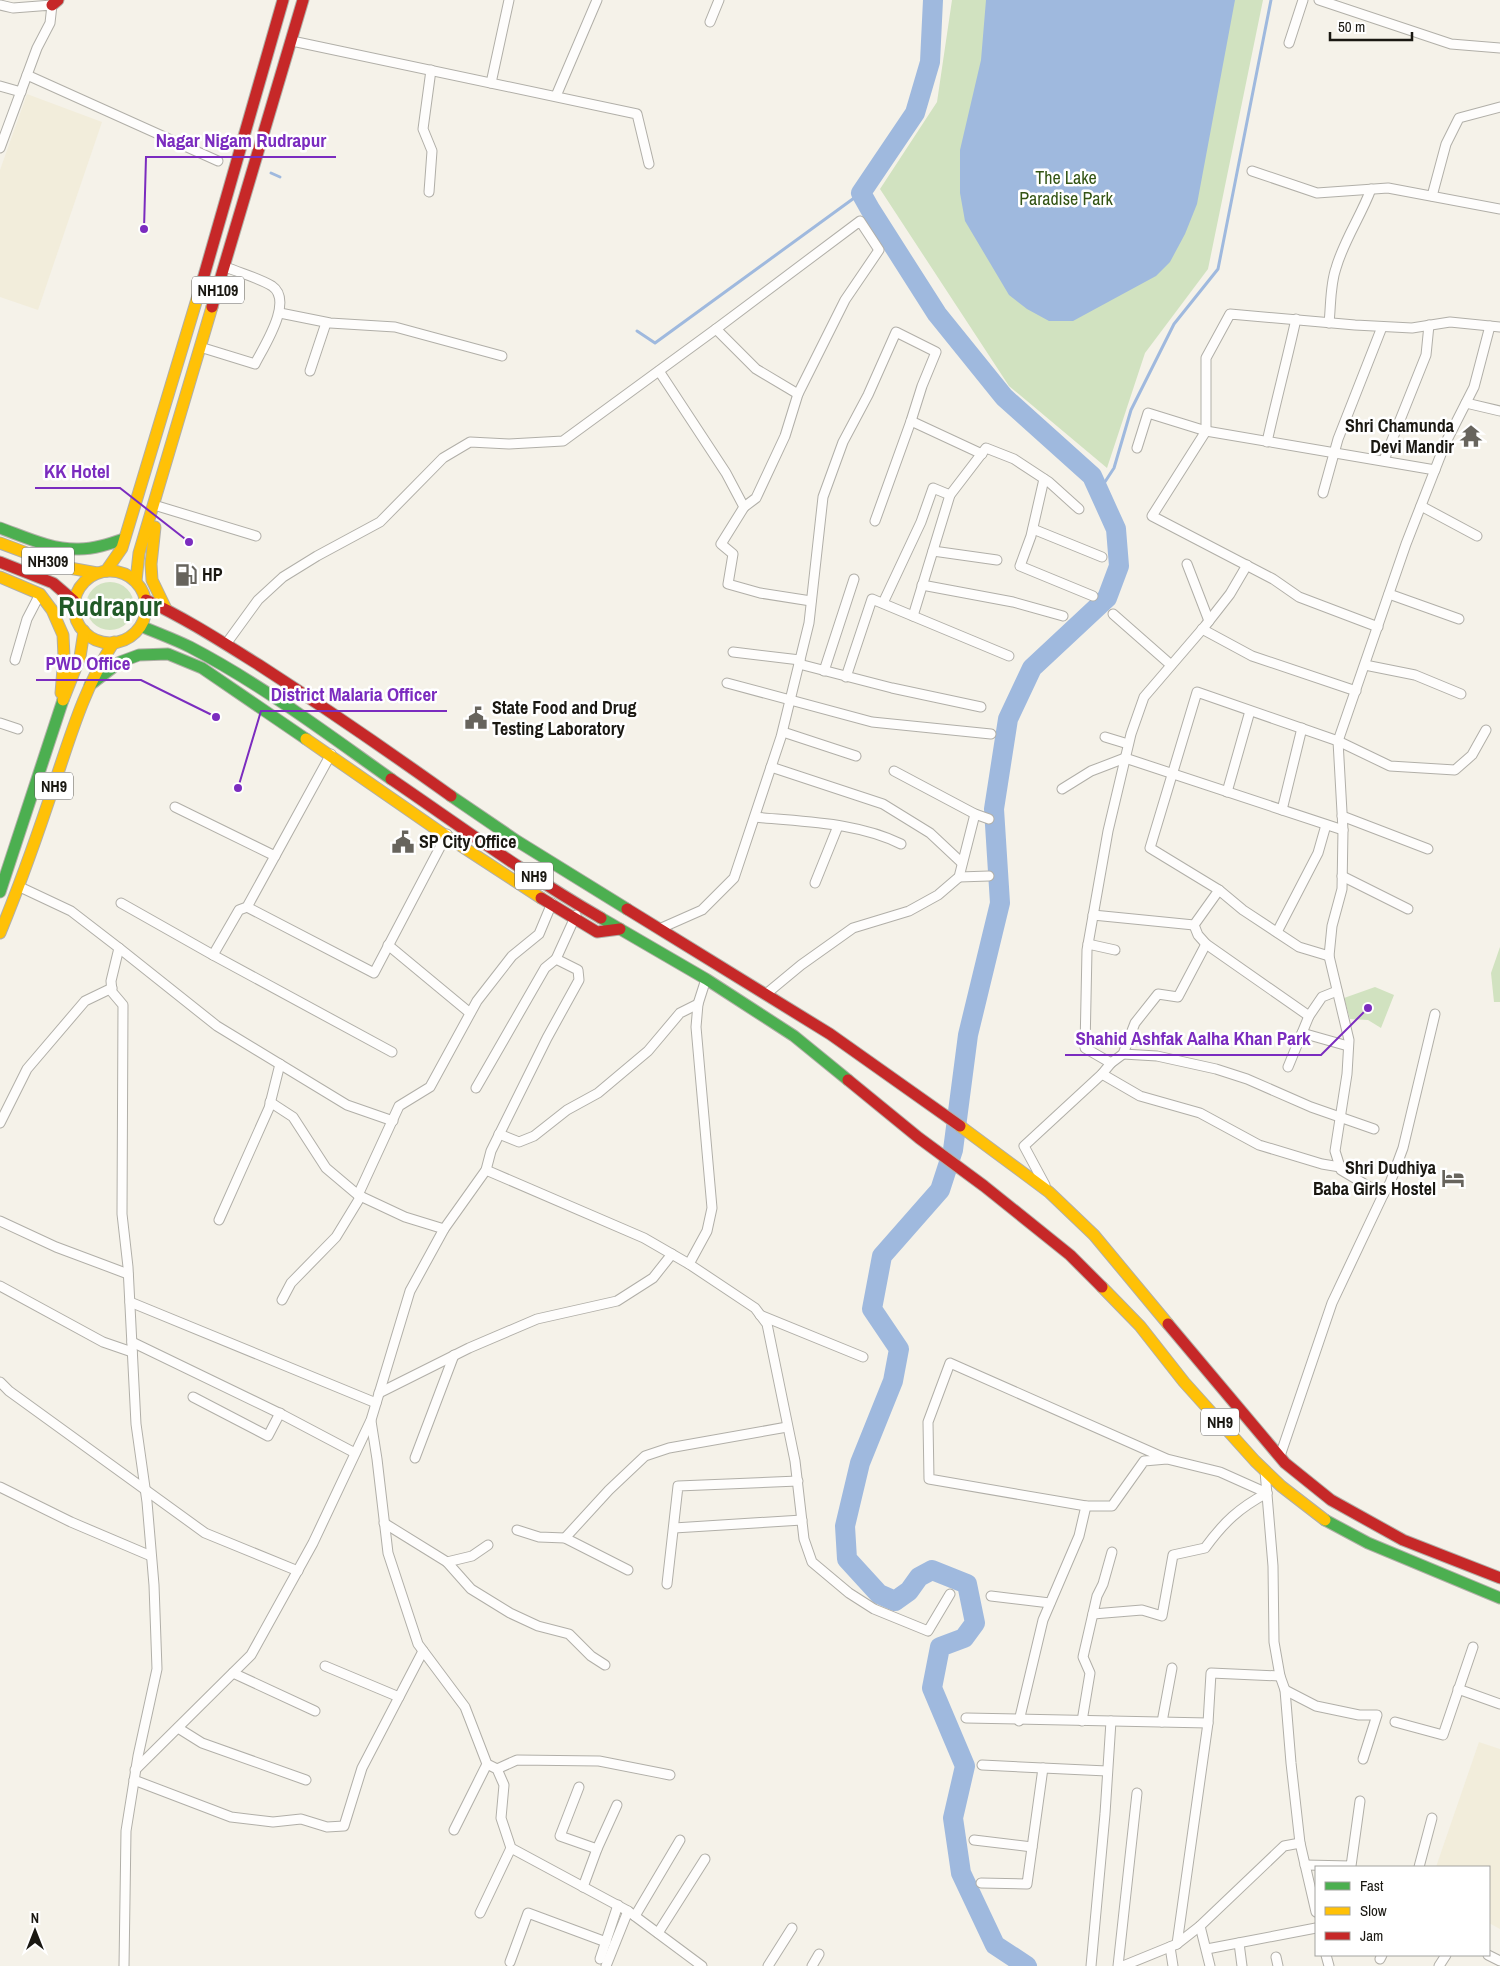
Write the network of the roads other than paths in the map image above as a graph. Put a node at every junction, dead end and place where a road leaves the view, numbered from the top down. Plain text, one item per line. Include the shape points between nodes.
1 (283, 0) edge
2 (304, 0) edge
3 (509, 0) edge
4 (597, 0) edge
5 (718, 0) edge
6 (1304, 0) edge
7 (1319, 0) edge
8 (55, 2) edge
9 (13, 4) edge
10 (0, 5) edge
11 (710, 22) dead end
12 (292, 41) junction
13 (1289, 43) dead end
14 (1500, 48) edge
15 (432, 70) junction
16 (27, 75) junction
17 (491, 83) junction
18 (0, 86) edge
19 (21, 92) junction
20 (556, 96) junction
21 (1500, 107) edge
22 (0, 148) edge
23 (218, 161) dead end
24 (649, 164) dead end
25 (1252, 171) dead end
26 (1371, 189) junction
27 (429, 192) dead end
28 (1432, 196) junction
29 (1500, 209) edge
30 (210, 260) junction
31 (226, 267) junction
32 (280, 313) junction
33 (1296, 319) junction
34 (326, 322) junction
35 (1329, 322) junction
36 (1429, 325) junction
37 (1490, 326) junction
38 (1382, 327) junction
39 (1500, 327) edge
40 (716, 329) junction
41 (200, 347) junction
42 (502, 356) dead end
43 (310, 371) dead end
44 (659, 371) junction
45 (798, 394) junction
46 (1466, 403) junction
47 (1500, 411) edge
48 (912, 421) junction
49 (160, 426) junction
50 (174, 431) junction
51 (1206, 431) junction
52 (1267, 442) junction
53 (1136, 448) dead end
54 (982, 454) junction
55 (1334, 454) junction
56 (1384, 460) junction
57 (1435, 470) junction
58 (1044, 479) junction
59 (1324, 493) dead end
60 (950, 495) junction
61 (154, 505) junction
62 (1421, 506) junction
63 (744, 507) junction
64 (1079, 509) dead end
65 (875, 521) dead end
66 (4, 529) edge
67 (1033, 529) junction
68 (256, 536) dead end
69 (1477, 536) dead end
70 (124, 539) junction
71 (1, 543) edge
72 (933, 551) junction
73 (1102, 557) dead end
74 (997, 560) dead end
75 (0, 562) edge
76 (1188, 564) dead end
77 (1247, 565) junction
78 (101, 572) junction
79 (0, 577) edge
80 (854, 579) dead end
81 (136, 581) junction
82 (922, 585) junction
83 (40, 594) junction
84 (1389, 594) junction
85 (1093, 596) dead end
86 (146, 600) junction
87 (74, 601) junction
88 (811, 601) junction
89 (883, 604) junction
90 (166, 609) junction
91 (1113, 614) dead end
92 (913, 616) junction
93 (1064, 616) dead end
94 (1459, 619) dead end
95 (1209, 621) junction
96 (141, 626) junction
97 (1378, 627) junction
98 (1202, 629) junction
99 (84, 631) junction
100 (114, 642) junction
101 (226, 644) junction
102 (733, 652) dead end
103 (1009, 656) dead end
104 (15, 660) dead end
105 (800, 662) junction
106 (1171, 665) junction
107 (1365, 665) junction
108 (824, 671) junction
109 (846, 677) junction
110 (727, 683) dead end
111 (90, 685) junction
112 (1356, 691) junction
113 (1461, 694) dead end
114 (790, 700) junction
115 (62, 703) junction
116 (981, 707) dead end
117 (1250, 711) junction
118 (0, 723) edge
119 (1302, 728) junction
120 (18, 729) dead end
121 (1486, 730) dead end
122 (783, 732) junction
123 (991, 734) dead end
124 (1105, 737) dead end
125 (338, 741) junction
126 (1338, 741) junction
127 (1128, 744) junction
128 (330, 756) junction
129 (856, 756) dead end
130 (1125, 758) junction
131 (771, 767) junction
132 (894, 771) dead end
133 (1172, 774) junction
134 (1062, 789) dead end
135 (1227, 792) junction
136 (175, 807) dead end
137 (1282, 810) junction
138 (975, 814) junction
139 (754, 816) junction
140 (1342, 816) junction
141 (989, 818) dead end
142 (453, 822) junction
143 (1326, 825) junction
144 (838, 826) junction
145 (1343, 830) junction
146 (446, 836) junction
147 (901, 844) dead end
148 (1428, 849) dead end
149 (275, 856) junction
150 (962, 863) junction
151 (989, 876) dead end
152 (1342, 876) junction
153 (959, 877) junction
154 (815, 883) dead end
155 (2, 886) edge
156 (20, 887) junction
157 (1219, 890) junction
158 (557, 891) junction
159 (121, 903) dead end
160 (551, 905) junction
161 (580, 906) junction
162 (248, 907) junction
163 (1408, 909) dead end
164 (1093, 915) junction
165 (574, 919) junction
166 (1194, 925) junction
167 (620, 929) junction
168 (659, 929) junction
169 (1276, 932) junction
170 (0, 933) edge
171 (1088, 944) junction
172 (1206, 944) junction
173 (388, 945) junction
174 (119, 948) junction
175 (1115, 950) dead end
176 (213, 955) junction
177 (1329, 956) junction
178 (556, 959) junction
179 (716, 964) junction
180 (706, 979) junction
181 (112, 988) junction
182 (1337, 991) junction
183 (766, 994) junction
184 (698, 1004) junction
185 (470, 1013) junction
186 (1434, 1014) dead end
187 (1309, 1016) junction
188 (1302, 1033) junction
189 (1348, 1046) junction
190 (392, 1052) dead end
191 (1124, 1054) junction
192 (1111, 1063) junction
193 (280, 1064) junction
194 (1288, 1066) dead end
195 (1102, 1074) junction
196 (476, 1088) dead end
197 (270, 1102) junction
198 (1340, 1118) junction
199 (393, 1121) junction
200 (0, 1122) edge
201 (1374, 1129) dead end
202 (499, 1134) junction
203 (1340, 1167) junction
204 (486, 1170) junction
205 (1049, 1192) junction
206 (1383, 1195) junction
207 (359, 1196) junction
208 (219, 1220) dead end
209 (0, 1221) edge
210 (444, 1228) junction
211 (672, 1254) junction
212 (689, 1264) junction
213 (128, 1274) junction
214 (0, 1286) edge
215 (282, 1300) dead end
216 (130, 1302) junction
217 (760, 1315) junction
218 (132, 1342) junction
219 (132, 1352) junction
220 (454, 1355) junction
221 (863, 1357) dead end
222 (0, 1382) edge
223 (379, 1394) junction
224 (193, 1397) dead end
225 (376, 1403) junction
226 (280, 1414) junction
227 (370, 1420) junction
228 (787, 1427) junction
229 (355, 1453) junction
230 (1280, 1456) junction
231 (416, 1458) dead end
232 (1167, 1458) junction
233 (1265, 1471) junction
234 (798, 1481) junction
235 (0, 1487) edge
236 (145, 1490) junction
237 (1267, 1493) junction
238 (1086, 1506) junction
239 (802, 1520) junction
240 (384, 1523) junction
241 (674, 1528) junction
242 (517, 1530) dead end
243 (565, 1538) junction
244 (488, 1546) dead end
245 (1112, 1552) dead end
246 (152, 1556) junction
247 (447, 1562) junction
248 (628, 1570) dead end
249 (298, 1571) junction
250 (1500, 1578) edge
251 (667, 1584) dead end
252 (950, 1594) dead end
253 (990, 1596) dead end
254 (1500, 1598) edge
255 (1050, 1603) junction
256 (1093, 1614) junction
257 (1473, 1647) dead end
258 (423, 1651) junction
259 (605, 1665) dead end
260 (325, 1666) dead end
261 (1172, 1668) dead end
262 (233, 1673) junction
263 (1280, 1676) junction
264 (1458, 1689) junction
265 (1285, 1690) junction
266 (400, 1697) junction
267 (1500, 1704) edge
268 (315, 1711) dead end
269 (966, 1718) dead end
270 (1019, 1720) junction
271 (1082, 1721) junction
272 (1111, 1721) junction
273 (1162, 1722) junction
274 (1208, 1722) junction
275 (1395, 1722) dead end
276 (178, 1728) junction
277 (1363, 1759) dead end
278 (487, 1764) junction
279 (982, 1765) dead end
280 (1043, 1768) junction
281 (497, 1769) junction
282 (136, 1770) junction
283 (1107, 1771) junction
284 (670, 1775) dead end
285 (134, 1780) junction
286 (306, 1780) dead end
287 (579, 1787) dead end
288 (1137, 1793) dead end
289 (1360, 1801) dead end
290 (617, 1805) dead end
291 (1432, 1818) dead end
292 (454, 1830) dead end
293 (680, 1840) dead end
294 (974, 1840) dead end
295 (1300, 1843) junction
296 (1032, 1847) junction
297 (511, 1848) junction
298 (597, 1849) junction
299 (705, 1859) dead end
300 (1305, 1865) junction
301 (1419, 1866) edge
302 (981, 1883) dead end
303 (583, 1887) junction
304 (618, 1905) junction
305 (1315, 1908) edge
306 (480, 1913) dead end
307 (631, 1914) junction
308 (1200, 1926) junction
309 (792, 1928) dead end
310 (1315, 1928) edge
311 (658, 1933) junction
312 (606, 1942) junction
313 (1238, 1943) junction
314 (1174, 1945) junction
315 (1207, 1949) junction
316 (819, 1954) dead end
317 (510, 1962) dead end
318 (603, 1963) edge
319 (1135, 1964) edge
320 (124, 1966) edge
321 (702, 1966) edge
322 (768, 1966) edge
323 (812, 1966) edge
324 (1091, 1966) edge
325 (1118, 1966) edge
326 (1123, 1966) edge
327 (1173, 1966) edge
328 (1210, 1966) edge
329 (1242, 1966) edge

1 - 30 highway, NH109
2 - 12 highway, NH109
3 - 17 street
4 - 20 street
5 - 11 street
6 - 13 street
7 - 14 street via 1452,44
8 - 9 street
8 - 16 street via 50,23
9 - 10 street
12 - 15 street
12 - 31 highway, NH109
15 - 17 street
15 - 27 street via 423,129 432,151
16 - 19 street
16 - 23 street
17 - 20 street
18 - 19 street
19 - 22 street
20 - 24 street via 637,114
21 - 28 street via 1459,118 1446,144
25 - 26 street via 1318,193
26 - 28 street via 1388,188
26 - 35 street via 1335,270
28 - 29 street
30 - 31 highway
30 - 49 highway, NH109
31 - 32 street via 273,287 280,296
31 - 41 highway, NH109
32 - 34 street
32 - 41 street via 255,364
33 - 35 street
33 - 51 street via 1230,314 1206,358
33 - 52 street
34 - 42 street via 395,327
34 - 43 street
35 - 38 street
36 - 37 street via 1450,322
36 - 38 street
36 - 56 street via 1426,355
37 - 39 street
37 - 46 street via 1474,387
38 - 55 street
40 - 44 street
40 - 45 street via 756,369
40 - 45 street via 860,221 880,250 845,300
41 - 50 highway, NH109
44 - 63 street via 726,473
44 - 101 street via 563,440 509,444 470,442 443,458 380,522 283,577 258,600
45 - 63 street via 785,436 756,498
46 - 47 street
46 - 57 street
48 - 54 street
48 - 65 street
48 - 88 street via 936,352 896,332 843,442 823,497
49 - 50 highway
49 - 70 highway, NH109
50 - 61 highway, NH109
51 - 52 street
51 - 53 street via 1148,413
51 - 77 street via 1152,516
52 - 55 street
54 - 58 street via 986,448 1014,459
54 - 60 street
55 - 56 street
55 - 59 street
56 - 57 street
57 - 62 street
58 - 64 street
58 - 67 street
60 - 72 street
60 - 89 street via 933,488
61 - 68 street
61 - 81 highway, NH109 via 139,552
61 - 90 highway via 152,580
62 - 69 street
62 - 84 street
63 - 88 street via 721,544 732,554 728,584
66 - 70 highway via 72,549 105,546
66 - 71 highway
67 - 73 street
67 - 85 street via 1020,566
70 - 78 highway, NH109 via 122,548
71 - 78 highway, NH309 via 64,567
72 - 74 street
72 - 82 street
75 - 87 highway, NH309 via 53,583
76 - 95 street
77 - 95 street
77 - 97 street via 1299,597
78 - 81 highway via 115,570
78 - 87 highway via 83,582
79 - 83 highway
80 - 108 street
81 - 86 highway
82 - 92 street
82 - 93 street via 1013,602
83 - 104 street via 27,618
83 - 115 highway via 63,634
84 - 94 street
84 - 97 street
86 - 90 highway, NH9
86 - 96 highway via 146,615
87 - 99 highway via 74,615
88 - 105 street
89 - 92 street
89 - 109 street via 872,599
90 - 101 highway, NH9
91 - 106 street
92 - 103 street
95 - 98 street
96 - 100 highway, NH9 via 122,641
96 - 125 highway, NH9 via 219,663
97 - 107 street
98 - 106 street
98 - 112 street via 1252,656
99 - 100 highway via 97,641
99 - 115 highway, NH9 via 80,658
100 - 111 highway, NH9
101 - 168 highway, NH9 via 306,695 517,841
102 - 105 street
105 - 108 street
105 - 114 street
106 - 127 street via 1144,697
107 - 112 street
107 - 113 street via 1415,675
108 - 109 street
109 - 116 street
110 - 114 street
111 - 128 highway via 120,662 140,654 168,654 202,668
111 - 156 highway, NH9
112 - 126 street
114 - 122 street
114 - 123 street via 872,722
115 - 155 highway, NH9
117 - 119 street
117 - 133 street via 1198,692
117 - 135 street
118 - 120 street
119 - 126 street
119 - 137 street
121 - 126 street via 1472,755 1454,770 1390,766
122 - 129 street
122 - 131 street
124 - 127 street
125 - 128 street
125 - 142 highway, NH9
126 - 140 street
127 - 130 street
128 - 146 highway
128 - 149 street
130 - 133 street
130 - 134 street via 1091,771
130 - 164 street
131 - 139 street
131 - 150 street via 883,804 930,833
132 - 138 street
133 - 135 street
133 - 157 street via 1150,848
135 - 137 street
136 - 149 street
137 - 143 street
138 - 141 street
138 - 150 street
139 - 144 street
139 - 168 street via 734,878 702,910
140 - 145 street
140 - 148 street
142 - 146 street
142 - 158 highway, NH9
143 - 145 street
143 - 169 street via 1318,852
144 - 147 street via 882,834
144 - 154 street
145 - 152 street
146 - 160 highway
146 - 173 street
149 - 162 street
150 - 153 street
151 - 153 street
152 - 163 street
152 - 177 street
153 - 183 street via 938,895 909,911 853,928
155 - 156 highway
156 - 170 highway, NH9
156 - 174 street via 71,911
157 - 166 street
157 - 169 street
158 - 160 street
158 - 161 highway, NH9
159 - 176 street
160 - 165 highway
160 - 185 street via 538,934 512,956
161 - 165 street
161 - 167 highway, NH9
162 - 173 street via 374,973
162 - 176 street via 239,910
164 - 166 street
164 - 171 street
165 - 167 highway via 597,932
165 - 178 street
166 - 172 street
167 - 180 highway, NH9
168 - 179 highway, NH9
169 - 177 street via 1299,947
171 - 175 street
171 - 192 street via 1085,1048
172 - 187 street
172 - 191 street via 1178,997 1158,994 1135,1023
173 - 185 street
174 - 181 street
174 - 193 street via 217,1026
176 - 190 street
177 - 182 street
178 - 196 street via 545,968
178 - 202 street via 578,970 579,980
179 - 180 highway
179 - 183 highway, NH9
180 - 184 street
180 - 233 highway, NH9 via 794,1036 1070,1255 1140,1326 1184,1382
181 - 200 street via 85,1000 34,1061
181 - 213 street via 123,1005 122,1214
182 - 187 street via 1322,997
182 - 189 street
183 - 205 highway, NH9 via 830,1034
184 - 202 street via 680,1013 648,1052 598,1093 567,1110 534,1136 519,1142
184 - 212 street via 696,1027 712,1208 707,1231
185 - 199 street via 430,1087 399,1106
186 - 206 street via 1403,1148
187 - 188 street
188 - 189 street
188 - 194 street
189 - 198 street
191 - 192 street
191 - 198 street via 1157,1056 1216,1069
192 - 195 street
193 - 197 street
193 - 199 street via 347,1105
195 - 203 street via 1140,1096 1200,1113 1259,1145
195 - 205 street via 1024,1146
197 - 207 street via 293,1117 326,1168
197 - 208 street
198 - 201 street
198 - 203 street via 1335,1151
199 - 207 street
202 - 204 street
203 - 206 street
204 - 210 street
204 - 211 street via 644,1238
205 - 230 highway, NH9 via 1094,1235
206 - 230 street via 1332,1303
207 - 210 street via 405,1217
207 - 215 street via 336,1237 291,1284
209 - 213 street via 56,1247
210 - 223 street via 410,1291
211 - 212 street
211 - 220 street via 653,1278 617,1301 537,1319
212 - 217 street via 755,1308
213 - 216 street
214 - 219 street via 103,1342
216 - 218 street
216 - 225 street
217 - 221 street
217 - 228 street via 767,1324
218 - 219 street
218 - 226 street
219 - 236 street via 136,1424
220 - 223 street
220 - 231 street
222 - 236 street
223 - 225 street
224 - 226 street via 268,1436
225 - 227 street
226 - 229 street
227 - 229 street
227 - 240 street
228 - 234 street
228 - 243 street via 669,1448 645,1456
229 - 249 street
230 - 250 highway, NH9 via 1331,1500 1402,1540
232 - 237 street via 1220,1472
232 - 238 street via 1144,1462 1112,1506
232 - 238 street via 950,1364 928,1422 930,1480
233 - 237 street
233 - 254 highway, NH9 via 1320,1518 1368,1543
234 - 239 street
234 - 241 street via 678,1486
235 - 246 street via 71,1522
236 - 246 street
236 - 249 street via 206,1533
237 - 256 street via 1246,1504 1221,1526 1205,1548 1173,1555 1162,1616 1142,1610
237 - 263 street via 1273,1566 1274,1642
238 - 255 street via 1079,1536
239 - 241 street
239 - 252 street via 812,1562 874,1609 928,1631
240 - 247 street
240 - 258 street via 388,1553
241 - 251 street
242 - 243 street via 540,1537
243 - 248 street
244 - 247 street via 472,1556
245 - 256 street
246 - 282 street via 157,1669
247 - 259 street via 471,1589 538,1626 569,1634
249 - 262 street via 251,1655
253 - 255 street
255 - 270 street
256 - 271 street via 1083,1657 1090,1674
257 - 264 street
258 - 266 street
258 - 278 street via 465,1707
260 - 266 street
261 - 273 street
262 - 268 street
262 - 276 street
263 - 265 street
263 - 274 street via 1211,1672
264 - 267 street
264 - 275 street via 1443,1735
265 - 277 street via 1316,1706 1358,1715 1377,1715
265 - 295 street
266 - 285 street via 362,1768 344,1826 327,1827 301,1819 273,1822 231,1817
269 - 270 street
270 - 271 street
271 - 272 street
272 - 273 street
272 - 283 street
273 - 274 street
274 - 314 street
276 - 282 street
276 - 286 street via 202,1744
278 - 281 street
278 - 292 street
279 - 280 street
280 - 283 street
280 - 296 street
281 - 284 street via 517,1760 599,1761
281 - 297 street via 504,1785 501,1818
282 - 285 street
283 - 324 street
285 - 320 street via 126,1831
287 - 298 street via 560,1836
288 - 325 street
289 - 300 street via 1351,1866
290 - 298 street
291 - 301 street
293 - 307 street
294 - 296 street
295 - 300 street
295 - 308 street via 1284,1846
296 - 302 street via 1027,1884
297 - 303 street
297 - 306 street
298 - 303 street
299 - 311 street
300 - 305 street
303 - 304 street
304 - 307 street
304 - 312 street
307 - 311 street
307 - 318 street
308 - 314 street
308 - 315 street
309 - 322 street
310 - 313 street
311 - 321 street
312 - 317 street via 528,1913
312 - 318 street
313 - 315 street
313 - 329 street
314 - 319 street
314 - 327 street
315 - 328 street
316 - 323 street
319 - 326 street

